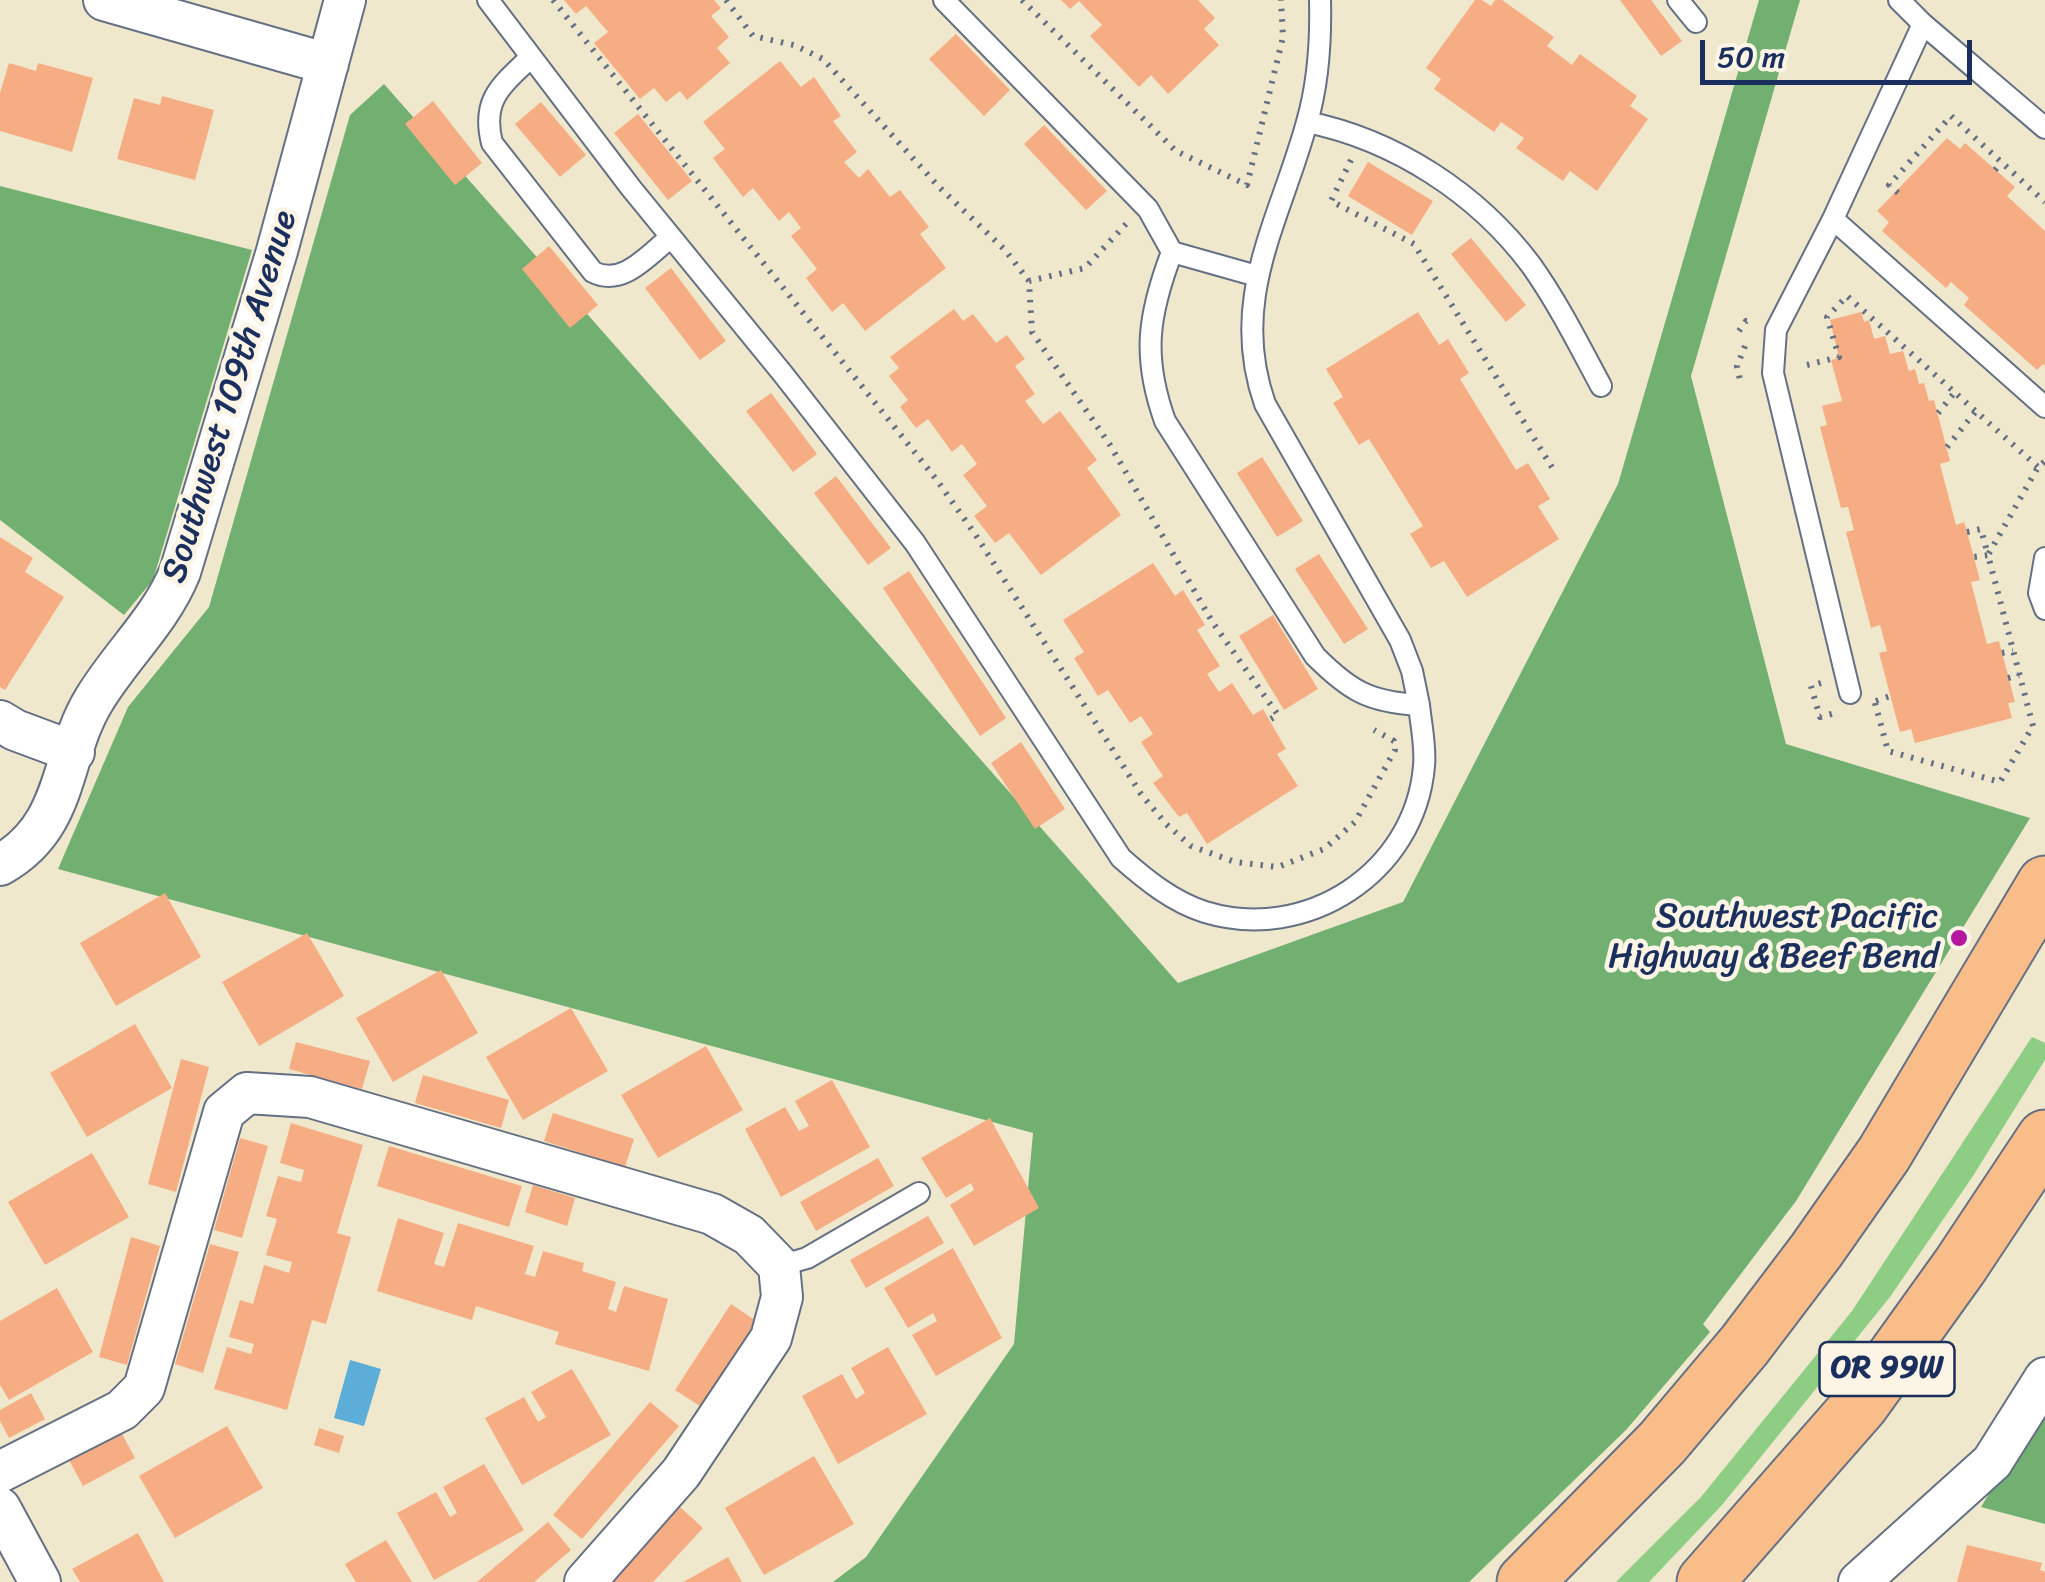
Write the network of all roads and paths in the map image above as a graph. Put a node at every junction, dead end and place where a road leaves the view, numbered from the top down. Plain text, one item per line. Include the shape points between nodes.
1 (104, 0) edge
2 (345, 0) edge
3 (488, 0) edge
4 (552, 0) edge
5 (726, 0) edge
6 (944, 0) edge
7 (1022, 0) edge
8 (1281, 0) edge
9 (1320, 0) edge
10 (1678, 0) edge
11 (1899, 0) edge
12 (1696, 22) dead end
13 (1923, 24) junction
14 (530, 57) junction
15 (328, 64) junction
16 (1307, 122) junction
17 (2045, 128) edge
18 (1362, 136) junction
19 (1991, 153) junction
20 (1985, 160) dead end
21 (2002, 162) junction
22 (1996, 170) dead end
23 (1898, 193) dead end
24 (2045, 202) edge
25 (1146, 208) junction
26 (1833, 219) junction
27 (671, 237) junction
28 (1172, 252) junction
29 (1257, 276) junction
30 (1030, 281) junction
31 (1807, 365) dead end
32 (1601, 386) dead end
33 (1954, 392) junction
34 (2045, 408) edge
35 (1976, 411) junction
36 (1938, 413) dead end
37 (1947, 447) dead end
38 (2042, 464) edge
39 (1554, 469) dead end
40 (1967, 532) dead end
41 (1988, 555) junction
42 (1974, 557) dead end
43 (2045, 558) edge
44 (2045, 609) edge
45 (2013, 651) junction
46 (2002, 652) dead end
47 (2019, 674) junction
48 (2008, 678) dead end
49 (1811, 686) dead end
50 (1890, 696) dead end
51 (1874, 702) junction
52 (1848, 704) junction
53 (1419, 705) junction
54 (1269, 720) dead end
55 (0, 721) edge
56 (1374, 730) dead end
57 (74, 752) junction
58 (0, 864) edge
59 (2045, 884) edge
60 (2045, 1138) edge
61 (919, 1193) dead end
62 (779, 1266) junction
63 (2045, 1378) edge
64 (0, 1472) edge
65 (0, 1508) edge
66 (40, 1582) edge
67 (585, 1582) edge
68 (1526, 1582) edge
69 (1705, 1582) edge
70 (1859, 1582) edge

1 - 15 street
2 - 15 street, Southwest 109th Avenue
3 - 14 lane
4 - 56 path via 936,479 1166,824 1191,846 1258,867 1324,850 1355,822 1395,750 1394,741
5 - 30 path via 753,36 794,44 823,59
6 - 25 lane
7 - 8 path via 1176,151 1247,185 1283,37
9 - 16 lane
10 - 12 lane
11 - 13 lane
13 - 17 lane
13 - 26 lane
14 - 27 lane
14 - 27 lane via 498,88 490,108 492,143 592,272 606,278 627,272
15 - 57 street, Southwest 109th Avenue via 180,572 154,622 91,704
16 - 18 lane
16 - 29 lane
18 - 32 lane via 1447,184 1508,238 1564,315
18 - 39 path via 1331,201 1414,244
19 - 20 path
19 - 21 path
19 - 23 path via 1951,116 1889,184
21 - 22 path
21 - 24 path
25 - 28 lane
25 - 30 path via 1085,268
26 - 34 lane
26 - 52 lane via 1776,330 1773,372
27 - 53 lane via 915,543 1098,827 1148,881 1204,912 1252,920 1313,909 1359,887 1405,828 1419,797 1425,764
28 - 29 lane
28 - 53 lane via 1155,297 1150,355 1165,422 1315,656 1344,685 1394,704
29 - 53 lane via 1251,348 1265,404 1400,640
30 - 54 path via 1032,332 1110,444 1213,622 1278,715
31 - 33 path via 1839,357 1827,317 1847,296
33 - 35 path
33 - 36 path
35 - 37 path
35 - 38 path
38 - 41 path
40 - 41 path via 1981,529
41 - 42 path
41 - 45 path
43 - 44 lane
45 - 46 path
45 - 47 path
47 - 48 path
47 - 51 path via 2033,726 2000,782 1888,750
49 - 52 path via 1820,717
50 - 51 path
51 - 52 path
55 - 57 street
57 - 58 street, Southwest 109th Avenue via 59,799 14,857
59 - 68 highway via 1884,1154 1816,1251 1662,1443
60 - 69 highway, OR 99W via 1862,1404
61 - 62 lane via 807,1258
62 - 64 street via 749,1235 712,1214 310,1097 248,1093 224,1112 144,1388 122,1410
62 - 67 street via 782,1297 772,1338 681,1474
63 - 70 street via 1992,1462
65 - 66 street

